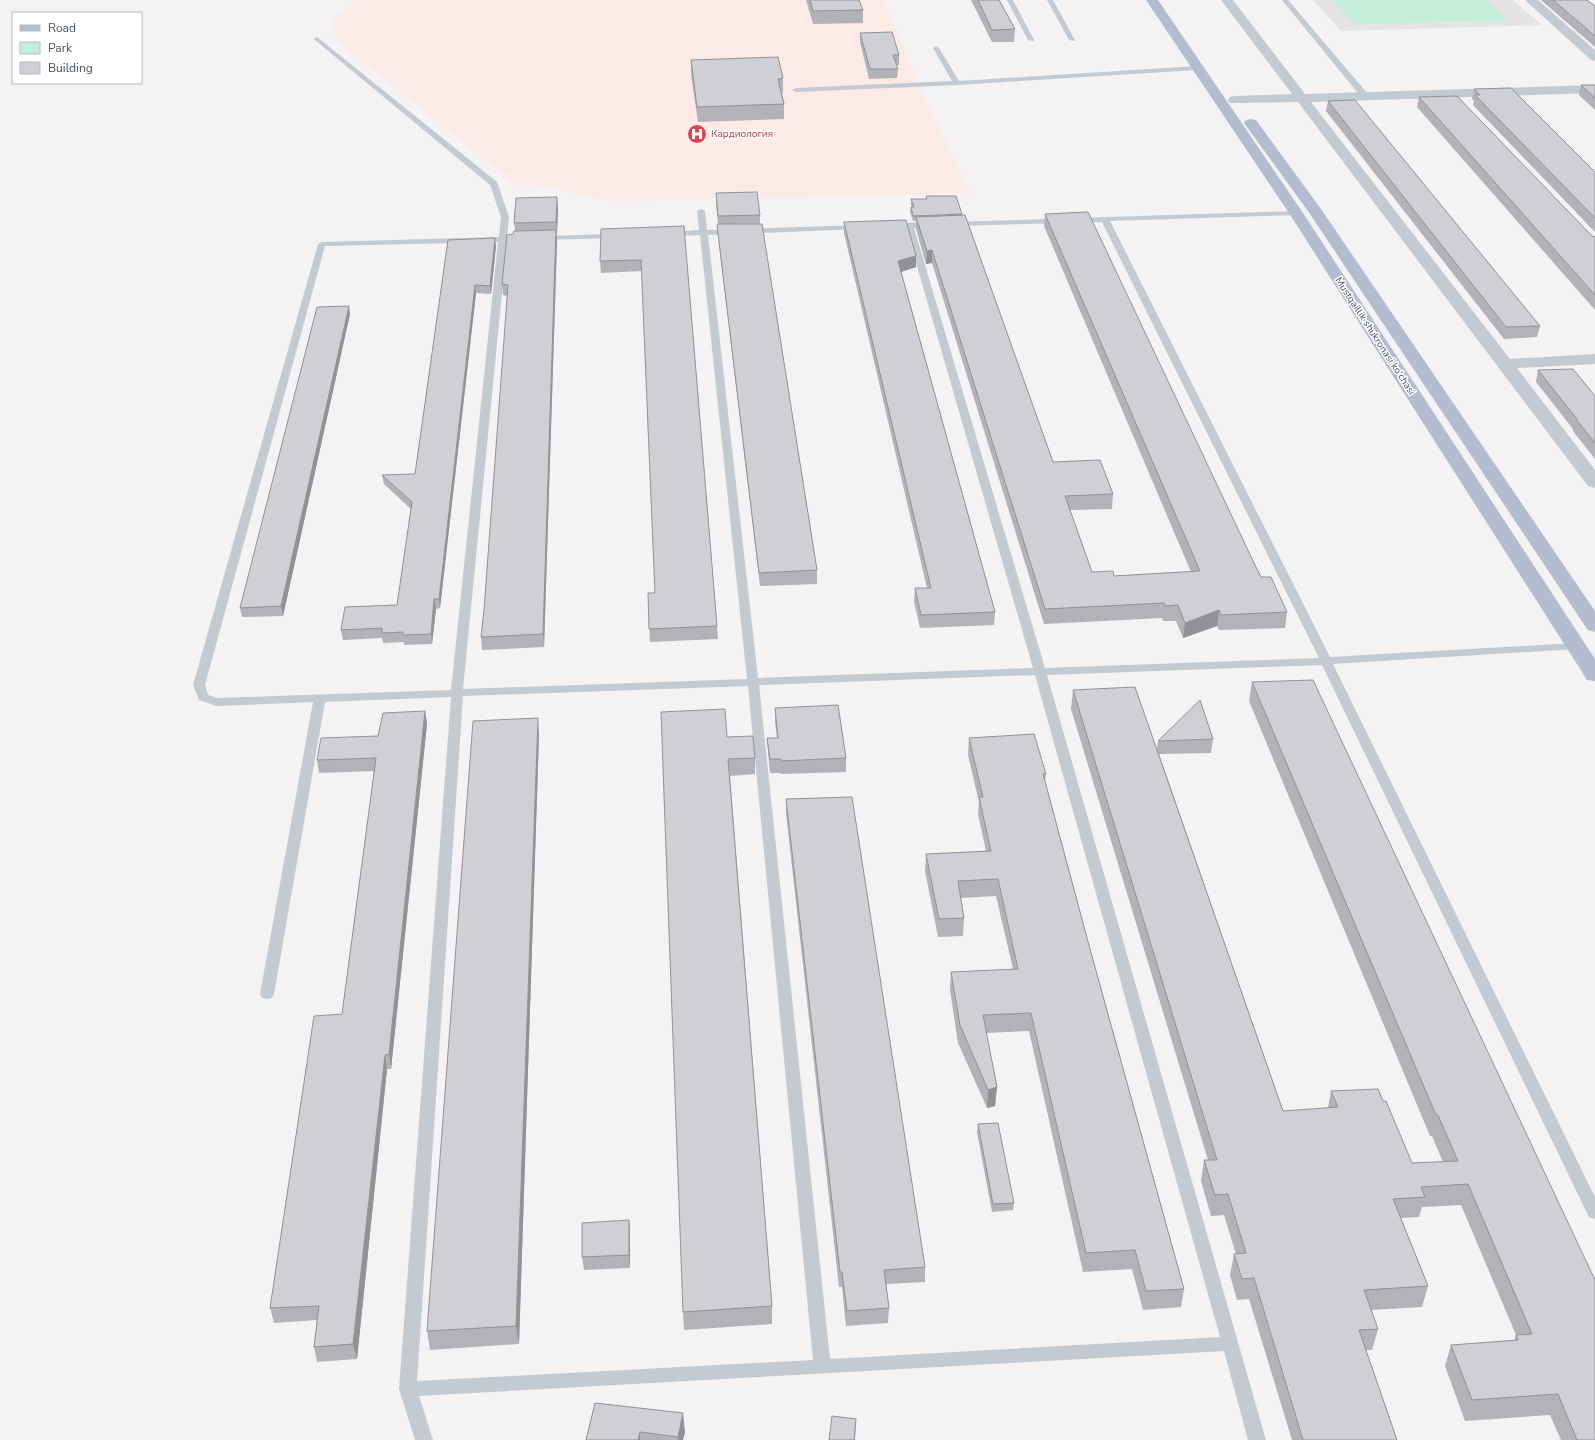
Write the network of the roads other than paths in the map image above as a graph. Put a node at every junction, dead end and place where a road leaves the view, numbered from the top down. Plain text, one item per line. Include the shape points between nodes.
1 (1010, 0) edge
2 (1050, 0) edge
3 (1152, 0) edge
4 (1227, 0) edge
5 (1285, 0) edge
6 (1531, 0) edge
7 (317, 39) dead end
8 (1031, 40) dead end
9 (1072, 40) dead end
10 (936, 48) dead end
11 (1595, 57) edge
12 (1197, 68) junction
13 (957, 83) junction
14 (1595, 89) edge
15 (796, 90) dead end
16 (1453, 94) junction
17 (1231, 95) joint
18 (1365, 96) junction
19 (1302, 98) junction
20 (1464, 105) edge
21 (701, 211) dead end
22 (1296, 213) junction
23 (1105, 219) junction
24 (908, 225) junction
25 (885, 226) edge
26 (869, 227) edge
27 (705, 233) junction
28 (658, 234) edge
29 (626, 235) edge
30 (501, 239) junction
31 (1595, 359) edge
32 (1505, 364) junction
33 (1595, 482) edge
34 (1595, 626) edge
35 (1576, 646) junction
36 (1326, 661) junction
37 (1040, 672) junction
38 (1595, 675) edge
39 (753, 682) junction
40 (457, 693) junction
41 (320, 698) junction
42 (267, 994) dead end
43 (1595, 1213) edge
44 (1230, 1344) junction
45 (822, 1367) junction
46 (408, 1389) junction
47 (424, 1440) edge
48 (1257, 1440) edge

1 - 8 lane
2 - 9 lane
3 - 12 main road, Mustqaillik shukronasi ko'chasi
4 - 19 street
5 - 18 lane
6 - 11 street
7 - 30 lane via 494,184 505,217
10 - 13 lane
12 - 13 lane
12 - 22 main road, Mustqaillik shukronasi ko'chasi
13 - 15 lane
14 - 16 street
16 - 18 street
16 - 20 street
17 - 19 street
17 - 34 main road, Mustqaillik shukronasi ko'chasi via 1316,212
18 - 19 street
19 - 32 street
21 - 27 lane
22 - 23 lane
22 - 35 main road, Mustqaillik shukronasi ko'chasi
23 - 24 lane
23 - 36 lane
24 - 25 lane
24 - 37 lane
26 - 27 lane
27 - 28 lane
27 - 39 lane
29 - 30 lane
30 - 40 lane
30 - 41 lane via 322,244 199,685 203,697 217,702
31 - 32 street
32 - 33 street
35 - 36 lane
35 - 38 main road, Mustqaillik shukronasi ko'chasi
36 - 37 lane
36 - 43 lane
37 - 39 lane
37 - 44 lane
39 - 40 lane
39 - 45 lane
40 - 41 lane
40 - 46 lane
41 - 42 lane
44 - 45 lane
44 - 48 lane
45 - 46 lane
46 - 47 lane

